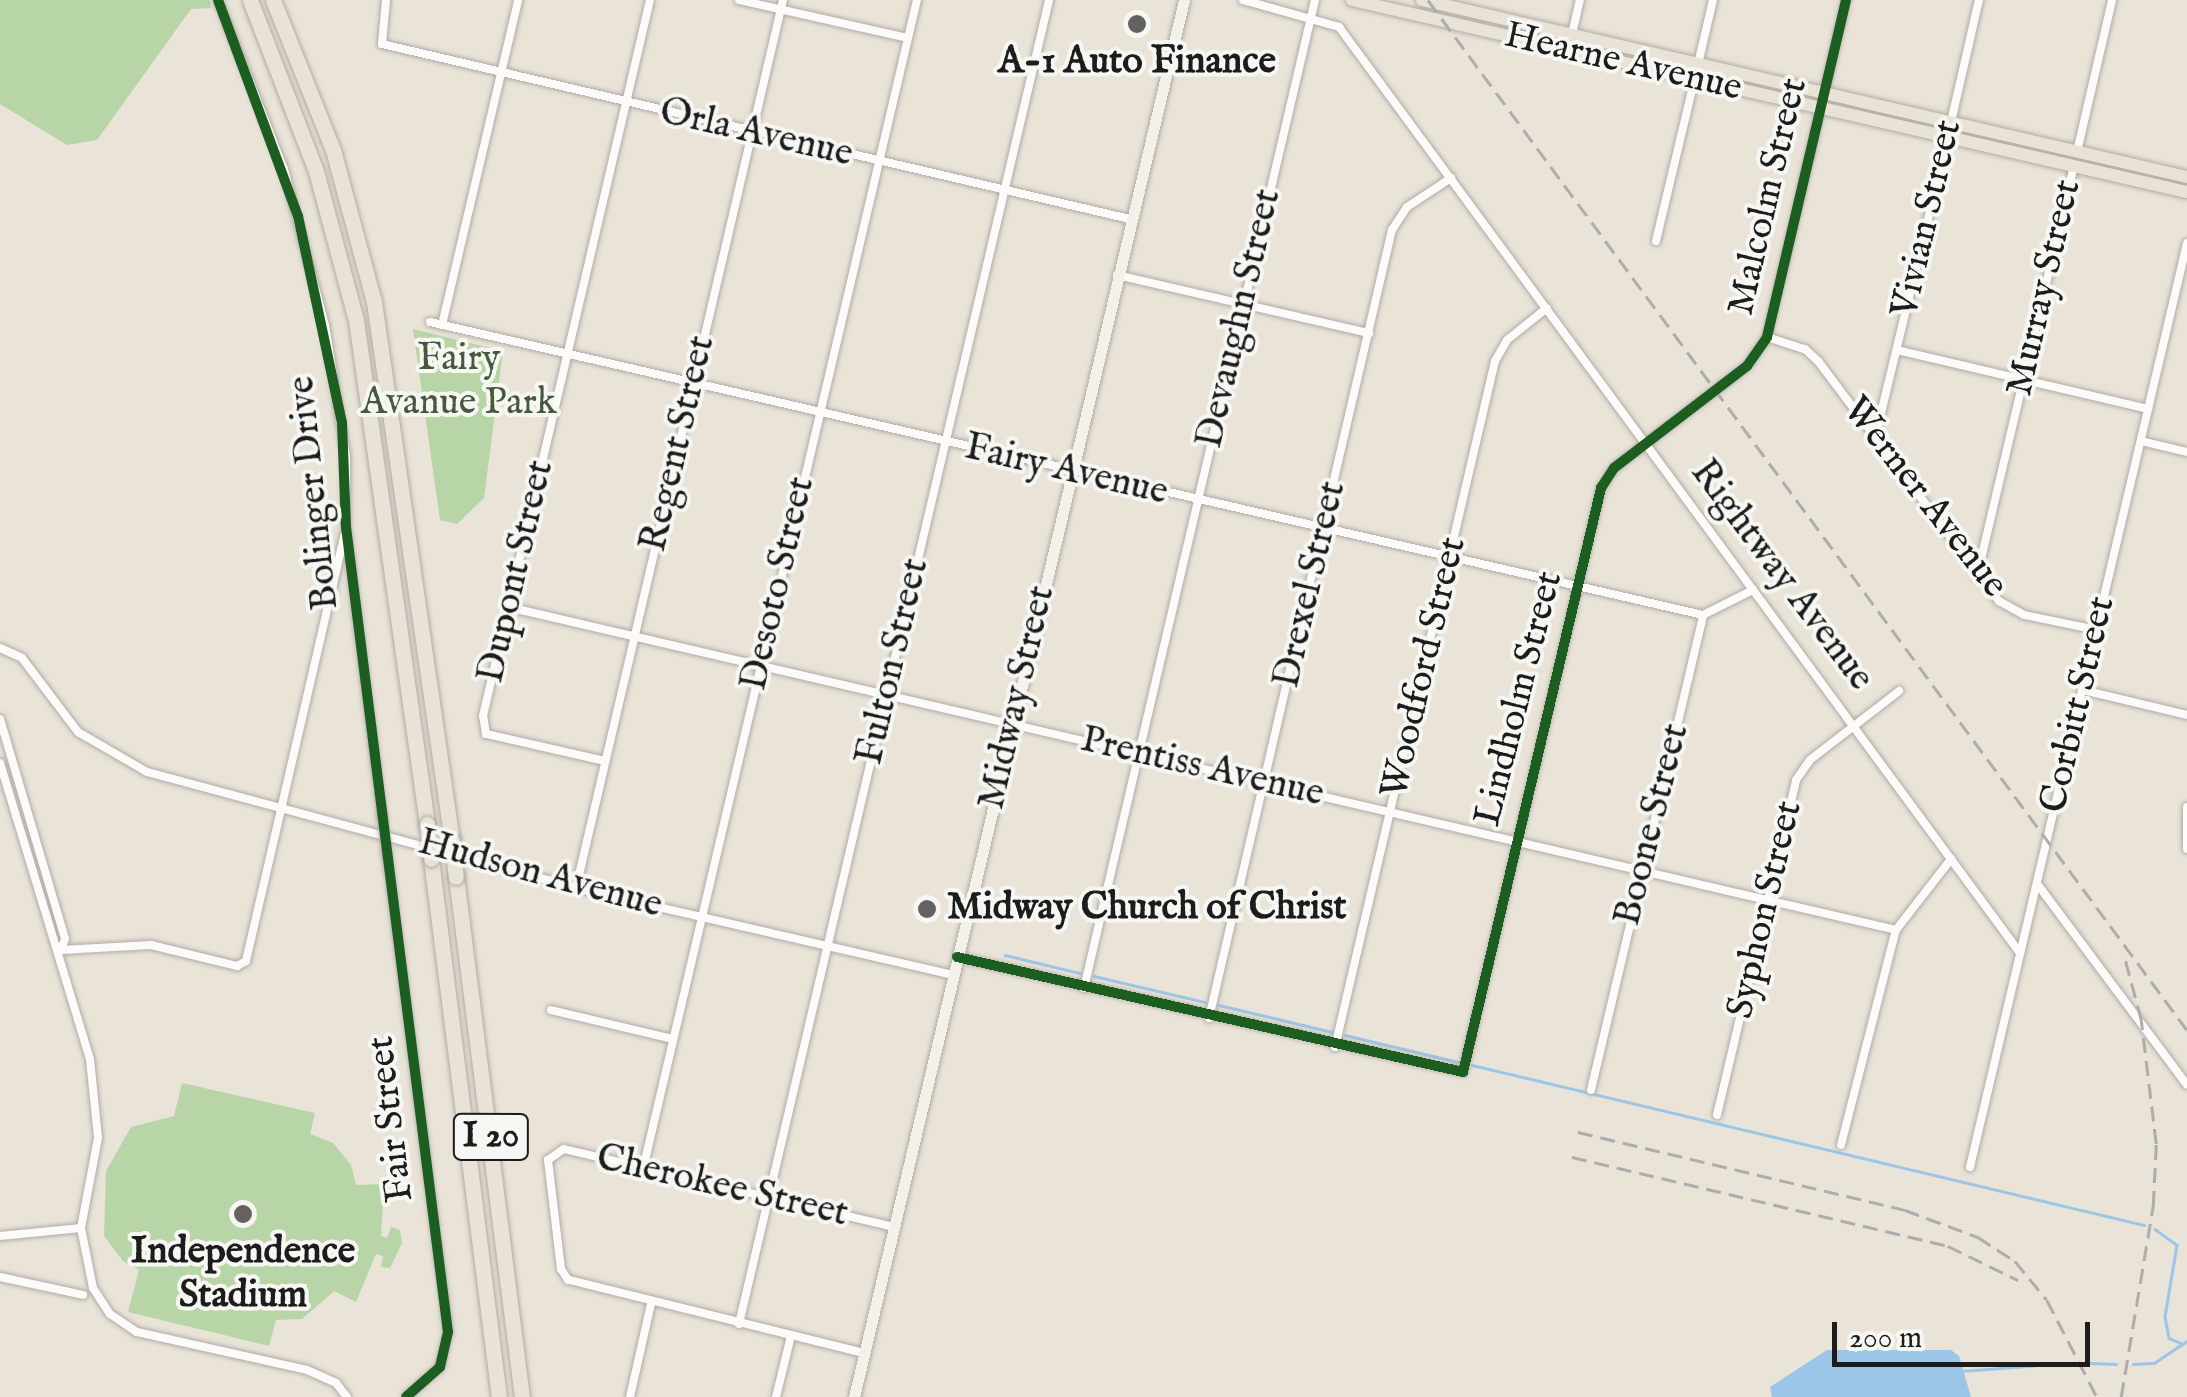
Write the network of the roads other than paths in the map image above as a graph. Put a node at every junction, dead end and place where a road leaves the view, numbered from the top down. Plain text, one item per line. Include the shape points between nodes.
1 (218, 0) edge
2 (240, 0) edge
3 (250, 0) edge
4 (276, 0) edge
5 (386, 0) edge
6 (518, 0) edge
7 (650, 0) edge
8 (739, 0) edge
9 (917, 0) edge
10 (1049, 0) edge
11 (1184, 0) edge
12 (1243, 0) edge
13 (1316, 0) edge
14 (1352, 0) edge
15 (1422, 0) edge
16 (1580, 0) edge
17 (1713, 0) edge
18 (1846, 0) edge
19 (1979, 0) edge
20 (2112, 0) edge
21 (782, 5) edge
22 (1311, 15) junction
23 (1572, 34) junction
24 (908, 38) junction
25 (1568, 50) junction
26 (1698, 64) junction
27 (500, 73) junction
28 (1695, 79) junction
29 (1824, 93) junction
30 (626, 103) junction
31 (1821, 108) junction
32 (1951, 122) junction
33 (300, 125) junction
34 (752, 132) junction
35 (1947, 137) junction
36 (2077, 151) junction
37 (878, 162) junction
38 (2073, 166) junction
39 (2187, 177) edge
40 (1451, 178) junction
41 (1004, 191) junction
42 (2187, 192) edge
43 (1130, 219) junction
44 (1656, 241) dead end
45 (2187, 243) edge
46 (1117, 275) junction
47 (1244, 304) junction
48 (1547, 308) junction
49 (430, 322) dead end
50 (442, 325) junction
51 (1369, 333) junction
52 (1767, 337) junction
53 (1897, 350) junction
54 (568, 355) junction
55 (2023, 380) junction
56 (694, 384) junction
57 (1716, 390) joint
58 (2148, 408) junction
59 (820, 413) junction
60 (1875, 438) junction
61 (2140, 442) junction
62 (946, 443) junction
63 (1645, 443) junction
64 (2187, 452) edge
65 (1071, 472) junction
66 (1198, 501) junction
67 (346, 527) junction
68 (1324, 530) junction
69 (1451, 560) junction
70 (1976, 576) junction
71 (1578, 587) junction
72 (1754, 590) junction
73 (508, 607) junction
74 (1703, 615) junction
75 (2097, 630) junction
76 (634, 636) junction
77 (0, 648) edge
78 (760, 666) junction
79 (2083, 690) junction
80 (1900, 691) dead end
81 (886, 695) junction
82 (2187, 715) edge
83 (0, 719) edge
84 (1012, 724) junction
85 (1854, 726) junction
86 (1138, 754) junction
87 (605, 761) junction
88 (0, 762) edge
89 (1264, 782) junction
90 (283, 807) junction
91 (2187, 807) edge
92 (1391, 811) junction
93 (14, 816) junction
94 (382, 816) joint
95 (0, 820) edge
96 (1516, 840) junction
97 (2186, 848) edge
98 (1951, 859) junction
99 (1642, 869) junction
100 (2038, 885) junction
101 (576, 888) junction
102 (1768, 899) junction
103 (702, 917) junction
104 (1896, 930) junction
105 (828, 946) junction
106 (61, 950) junction
107 (2020, 953) junction
108 (957, 957) junction
109 (953, 975) junction
110 (1084, 988) junction
111 (551, 1010) dead end
112 (1209, 1018) junction
113 (674, 1039) junction
114 (1335, 1047) junction
115 (2187, 1085) edge
116 (1591, 1090) dead end
117 (1717, 1115) dead end
118 (1841, 1145) dead end
119 (1970, 1167) dead end
120 (642, 1168) junction
121 (769, 1199) junction
122 (894, 1227) junction
123 (81, 1228) junction
124 (0, 1236) edge
125 (0, 1277) edge
126 (83, 1295) dead end
127 (651, 1304) junction
128 (739, 1324) junction
129 (791, 1336) junction
130 (864, 1353) junction
131 (347, 1397) edge
132 (406, 1397) edge
133 (499, 1397) edge
134 (522, 1397) edge
135 (630, 1397) edge
136 (776, 1397) edge
137 (854, 1397) edge

1 - 67 street, Bolinger Drive via 284,169 318,293 346,456
2 - 33 highway
3 - 33 highway, I 20
4 - 134 highway, I 20, bridge via 345,188 379,326
5 - 27 street, Orla Avenue via 382,44
6 - 27 street
7 - 30 street, Dupont Street
8 - 21 street
9 - 24 street, Desoto Street
10 - 41 street, Fulton Street
11 - 43 street, Midway Street
12 - 22 street, Rightway Avenue
13 - 22 street, Devaughn Street
14 - 25 main road, Hearne Avenue
15 - 23 main road, Hearne Avenue
16 - 23 street
17 - 26 street
18 - 29 street, Malcolm Street
19 - 32 street, Vivian Street
20 - 36 street, Murray Street
21 - 24 street
21 - 34 street, Regent Street
22 - 40 street, Rightway Avenue via 1338,27
22 - 47 street, Devaughn Street
23 - 25 street
23 - 26 main road, Hearne Avenue
24 - 37 street, Desoto Street
25 - 28 main road, Hearne Avenue
26 - 28 street
26 - 29 main road, Hearne Avenue
27 - 30 street, Orla Avenue
27 - 50 street
28 - 31 main road, Hearne Avenue
28 - 44 street
29 - 31 street, Malcolm Street
29 - 32 main road, Hearne Avenue
30 - 34 street, Orla Avenue
30 - 54 street, Dupont Street
31 - 35 main road, Hearne Avenue
31 - 52 street, Malcolm Street
32 - 35 street, Vivian Street
32 - 36 main road, Hearne Avenue
33 - 133 highway, I 20, bridge via 348,285 369,390
34 - 37 street, Orla Avenue
34 - 56 street, Regent Street
35 - 38 main road, Hearne Avenue
35 - 53 street, Vivian Street
36 - 38 street, Murray Street
36 - 39 main road, Hearne Avenue
37 - 41 street, Orla Avenue
37 - 59 street, Desoto Street
38 - 42 main road, Hearne Avenue
38 - 55 street, Murray Street
40 - 48 street, Rightway Avenue
40 - 51 street, Drexel Street via 1398,218
41 - 43 street, Orla Avenue
41 - 62 street, Fulton Street
43 - 46 street, Midway Street
45 - 58 street, Corbitt Street
46 - 47 street
46 - 65 street, Midway Street
47 - 51 street
47 - 66 street, Devaughn Street
48 - 63 street, Rightway Avenue
48 - 69 street, Woodford Street via 1507,340 1495,361
49 - 50 street, Fairy Avenue
50 - 54 street, Fairy Avenue
51 - 68 street, Drexel Street
52 - 57 street, Malcolm Street via 1754,358
52 - 60 street, Werner Avenue via 1806,349
53 - 55 street
53 - 60 street, Vivian Street
54 - 56 street, Fairy Avenue
54 - 73 street, Dupont Street
55 - 58 street
55 - 70 street, Murray Street
56 - 59 street, Fairy Avenue
56 - 76 street, Regent Street
57 - 63 street, Lindholm Street
58 - 61 street, Corbitt Street
59 - 62 street, Fairy Avenue
59 - 78 street, Desoto Street
60 - 70 street, Werner Avenue
61 - 64 street
61 - 75 street, Corbitt Street
62 - 65 street, Fairy Avenue
62 - 81 street, Fulton Street
63 - 71 street, Lindholm Street via 1601,488
63 - 72 street, Rightway Avenue
65 - 66 street, Fairy Avenue
65 - 84 street, Midway Street
66 - 68 street, Fairy Avenue
66 - 86 street, Devaughn Street
67 - 90 street, Bolinger Drive
67 - 94 street, Bolinger Drive
68 - 69 street, Fairy Avenue
68 - 89 street, Drexel Street
69 - 71 street, Fairy Avenue
69 - 92 street, Woodford Street
70 - 75 street, Werner Avenue via 2011,609
71 - 74 street, Fairy Avenue
71 - 96 street, Lindholm Street
72 - 74 street
72 - 85 street, Rightway Avenue
73 - 76 street, Prentiss Avenue
73 - 87 street, Dupont Street via 483,716 486,734
74 - 99 street, Boone Street
75 - 79 street, Corbitt Street
76 - 78 street, Prentiss Avenue
76 - 87 street, Regent Street
77 - 90 street, Hudson Avenue via 22,658 68,722 106,753 147,772
78 - 81 street, Prentiss Avenue
78 - 103 street, Desoto Street
79 - 82 street
79 - 100 street, Corbitt Street
80 - 85 street, Syphon Street
81 - 84 street, Prentiss Avenue
81 - 105 street, Fulton Street
83 - 106 street via 65,939
84 - 86 street, Prentiss Avenue
84 - 108 street, Midway Street
85 - 98 street, Rightway Avenue
85 - 102 street, Syphon Street via 1810,760 1796,780
86 - 89 street, Prentiss Avenue
86 - 110 street, Devaughn Street
87 - 101 street, Regent Street
88 - 93 street
89 - 92 street, Prentiss Avenue
89 - 112 street, Drexel Street
90 - 101 street, Hudson Avenue
90 - 106 street, Bolinger Drive via 242,965 151,945
91 - 97 street
92 - 96 street, Prentiss Avenue
92 - 114 street, Woodford Street
93 - 95 street
93 - 106 street
94 - 132 street, Fair Street, bridge via 448,1332 440,1367
96 - 99 street, Prentiss Avenue
96 - 114 street, Lindholm Street via 1463,1072
98 - 104 street
98 - 107 street, Rightway Avenue
99 - 102 street, Prentiss Avenue
99 - 116 street, Boone Street
100 - 107 street, Corbitt Street
100 - 115 street
101 - 103 street, Hudson Avenue
102 - 104 street, Prentiss Avenue
102 - 117 street, Syphon Street
103 - 105 street, Hudson Avenue
103 - 113 street, Desoto Street
104 - 118 street
105 - 109 street, Hudson Avenue
105 - 121 street, Fulton Street
106 - 123 street via 90,1059 98,1125
107 - 119 street, Corbitt Street
108 - 109 street, Midway Street
108 - 110 street
109 - 122 street, Midway Street
110 - 112 street
111 - 113 street
112 - 114 street
113 - 120 street, Desoto Street
120 - 121 street, Cherokee Street
120 - 127 street, Cherokee Street via 564,1150 551,1155 563,1274 576,1284
121 - 122 street, Cherokee Street
121 - 128 street, Fulton Street
122 - 130 street, Midway Street
123 - 124 street
123 - 131 street via 98,1298 137,1332 308,1370 336,1383
125 - 126 street
127 - 128 street
127 - 135 street
128 - 129 street
129 - 130 street
129 - 136 street
130 - 137 street, Midway Street

